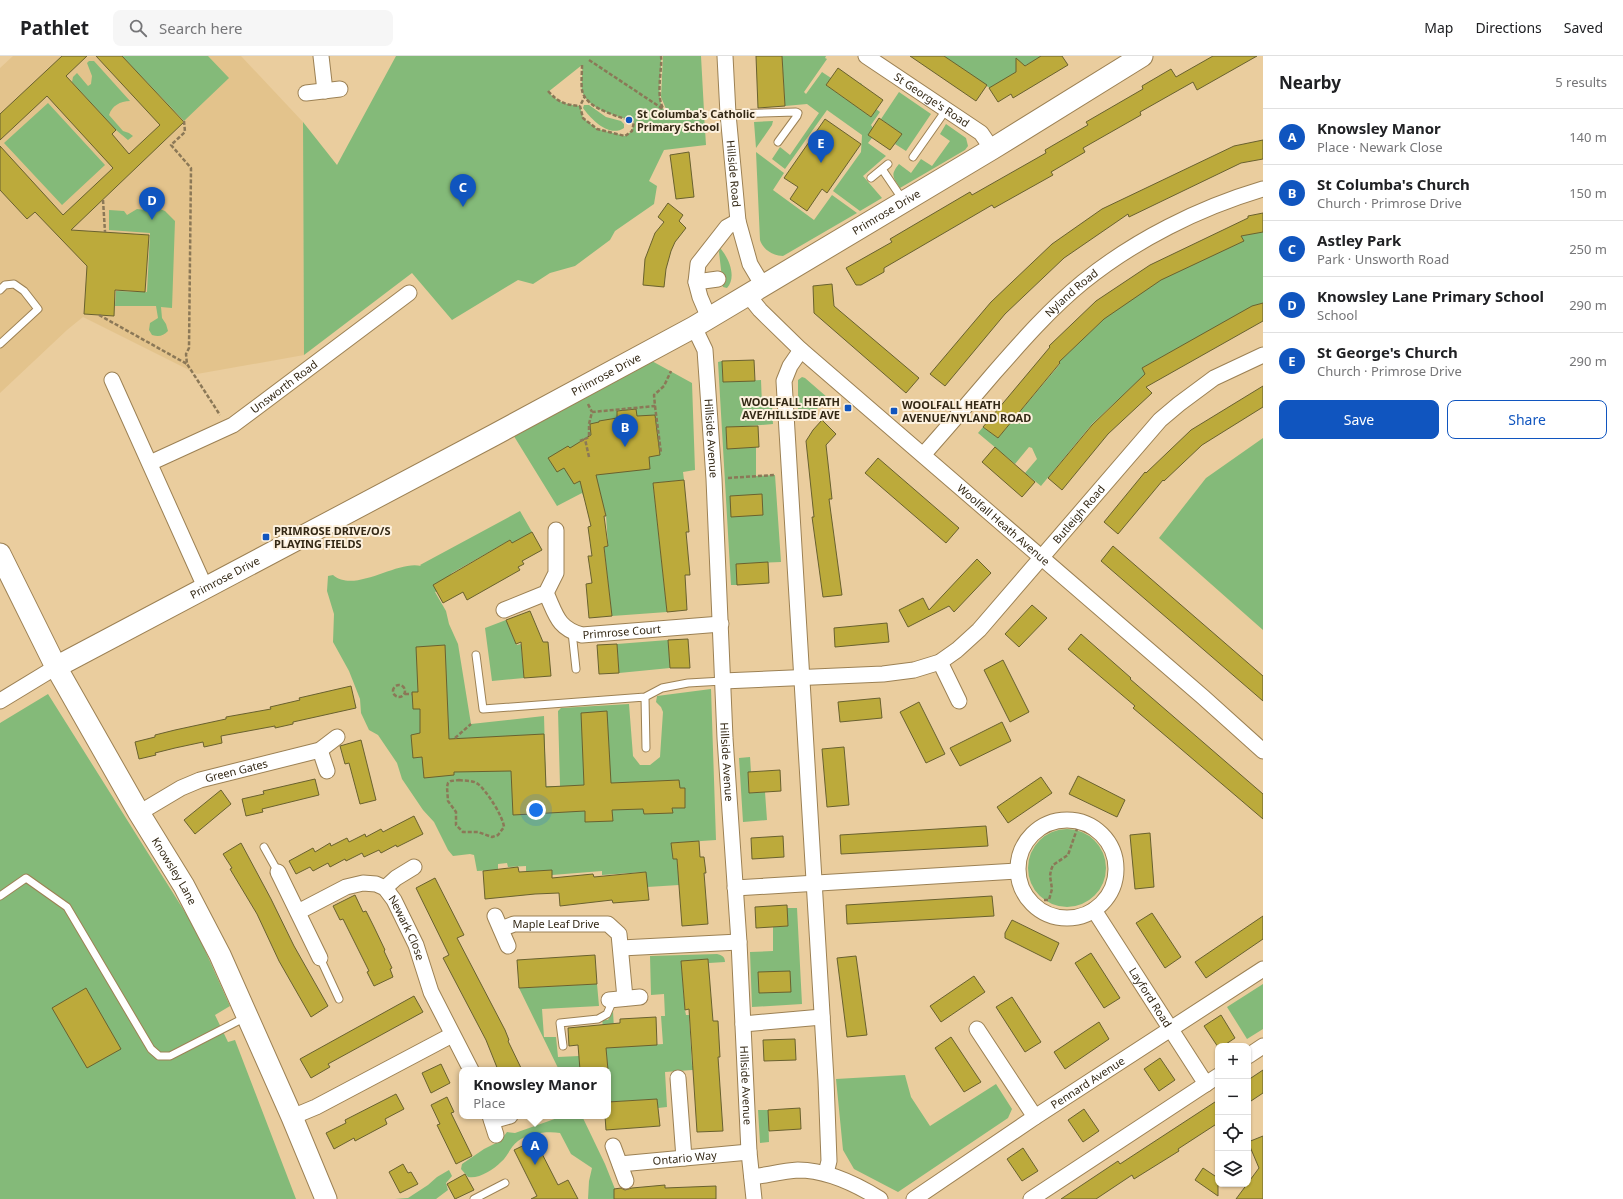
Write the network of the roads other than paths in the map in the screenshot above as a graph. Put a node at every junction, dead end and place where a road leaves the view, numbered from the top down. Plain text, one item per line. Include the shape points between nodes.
1 (322, 56) edge
2 (725, 56) edge
3 (866, 56) edge
4 (1142, 56) edge
5 (306, 93) dead end
6 (946, 110) junction
7 (728, 114) junction
8 (778, 142) dead end
9 (992, 149) junction
10 (913, 157) dead end
11 (888, 164) dead end
12 (882, 169) junction
13 (871, 178) dead end
14 (1263, 189) edge
15 (904, 201) junction
16 (738, 221) junction
17 (718, 279) dead end
18 (696, 282) junction
19 (0, 290) edge
20 (755, 291) junction
21 (409, 293) dead end
22 (701, 322) junction
23 (0, 344) edge
24 (801, 350) junction
25 (1263, 355) edge
26 (112, 380) dead end
27 (923, 455) junction
28 (150, 463) junction
29 (556, 530) dead end
30 (0, 554) edge
31 (1042, 558) junction
32 (206, 587) junction
33 (546, 593) junction
34 (504, 610) dead end
35 (721, 624) junction
36 (572, 632) junction
37 (476, 655) dead end
38 (940, 662) junction
39 (56, 667) junction
40 (576, 669) dead end
41 (801, 678) junction
42 (723, 682) junction
43 (645, 697) junction
44 (0, 701) edge
45 (959, 701) dead end
46 (337, 737) dead end
47 (646, 748) dead end
48 (320, 750) junction
49 (1263, 751) edge
50 (327, 771) dead end
51 (139, 813) junction
52 (264, 847) dead end
53 (414, 867) dead end
54 (1017, 871) junction
55 (278, 872) joint
56 (814, 883) junction
57 (385, 888) junction
58 (734, 888) junction
59 (0, 896) edge
60 (1094, 910) junction
61 (298, 912) junction
62 (739, 942) junction
63 (508, 946) dead end
64 (621, 948) junction
65 (320, 958) joint
66 (1263, 968) edge
67 (640, 996) dead end
68 (339, 998) dead end
69 (615, 999) junction
70 (248, 1016) junction
71 (822, 1017) junction
72 (743, 1024) junction
73 (977, 1029) dead end
74 (1172, 1029) junction
75 (452, 1035) junction
76 (563, 1046) dead end
77 (1263, 1046) edge
78 (1251, 1054) edge
79 (469, 1067) edge
80 (678, 1078) dead end
81 (1212, 1080) edge
82 (292, 1117) junction
83 (1035, 1117) junction
84 (503, 1119) edge
85 (492, 1124) edge
86 (613, 1146) dead end
87 (749, 1152) junction
88 (684, 1158) junction
89 (620, 1164) junction
90 (826, 1173) junction
91 (752, 1177) junction
92 (626, 1181) dead end
93 (505, 1183) dead end
94 (326, 1199) edge
95 (474, 1199) edge
96 (754, 1199) edge
97 (880, 1199) edge
98 (914, 1199) edge
99 (1031, 1199) edge

1 - 5 street via 333,90
2 - 7 street, Hillside Road
3 - 6 street, St George's Road
4 - 9 street, Primrose Drive
6 - 9 street, St George's Road via 981,133
6 - 10 lane
7 - 8 lane via 798,113
7 - 16 street, Hillside Road
9 - 15 street, Primrose Drive
11 - 12 lane
12 - 13 lane
12 - 15 lane
14 - 27 street, Nyland Road via 1238,196 1186,218 1123,254 1083,282 1034,328
15 - 20 street, Primrose Drive
16 - 18 street via 727,228 698,264
16 - 20 street, Hillside Road
17 - 18 street
18 - 22 street, Hillside Avenue via 700,297
19 - 23 lane via 5,285 14,284 24,291 38,309
20 - 22 street, Primrose Drive
20 - 24 street, Woolfall Heath Avenue via 760,310
21 - 28 street, Unsworth Road via 233,425
22 - 32 street, Primrose Drive
22 - 35 street, Hillside Avenue via 714,478
24 - 27 street, Woolfall Heath Avenue
24 - 41 street via 784,381
25 - 31 street, Butleigh Road via 1214,378 1160,420
26 - 28 street
27 - 31 street, Woolfall Heath Avenue
28 - 32 street
29 - 33 street via 556,573
30 - 39 street, Knowsley Lane
31 - 38 street, Butleigh Road via 978,630
31 - 49 street, Woolfall Heath Avenue
32 - 39 street, Primrose Drive
33 - 34 street
33 - 36 street, Primrose Court via 562,625
35 - 36 street, Primrose Court via 582,635
35 - 42 street, Hillside Avenue
36 - 40 lane
37 - 43 lane via 483,709
38 - 41 street, Butleigh Road via 914,670 883,674
38 - 45 street
39 - 44 street
39 - 51 street, Knowsley Lane
41 - 42 street, Butleigh Road
41 - 56 street
42 - 43 lane via 688,683 662,688
42 - 58 street, Hillside Avenue
43 - 47 lane
46 - 48 street, Green Gates
48 - 50 street
48 - 51 street, Green Gates via 200,780 181,788
51 - 70 street, Knowsley Lane via 184,886
52 - 55 lane
53 - 57 street
54 - 56 street
54 - 60 street via 1020,885 1027,898 1038,909 1051,916 1066,918
54 - 60 street via 1022,848 1037,829 1051,822 1066,819 1082,821 1096,829 1107,840 1114,854 1116,870 1113,886 1106,899
55 - 61 street
56 - 58 street
56 - 71 street
57 - 61 street, Newark Close via 363,883 346,887
57 - 75 street, Newark Close via 394,900 416,945 431,992
58 - 62 street, Hillside Avenue
59 - 70 lane via 26,878 67,907 151,1050 159,1056 170,1056
60 - 74 street, Layford Road
61 - 65 street
62 - 64 street
62 - 72 street, Hillside Avenue
63 - 64 street, Maple Leaf Drive via 498,923 608,924 619,934
64 - 69 street, Maple Leaf Drive
65 - 68 lane
66 - 74 street, Pennard Avenue
67 - 69 street
69 - 76 lane via 607,1014 598,1019 560,1023
70 - 82 street, Knowsley Lane
71 - 72 street
71 - 90 street via 829,1161
72 - 87 street, Hillside Avenue
73 - 83 street
74 - 81 street, Layford Road
74 - 83 street, Pennard Avenue
75 - 79 street, Newark Close
75 - 82 street via 316,1107
77 - 78 street
80 - 88 street
81 - 99 street
82 - 94 street, Knowsley Lane
83 - 98 street, Pennard Avenue
84 - 85 street
86 - 89 street
87 - 88 street, Ontario Way
87 - 91 street, Hillside Avenue
88 - 89 street, Ontario Way
89 - 92 street
90 - 91 street via 798,1170
90 - 97 street via 864,1189
91 - 96 street, Hillside Avenue
93 - 95 lane

